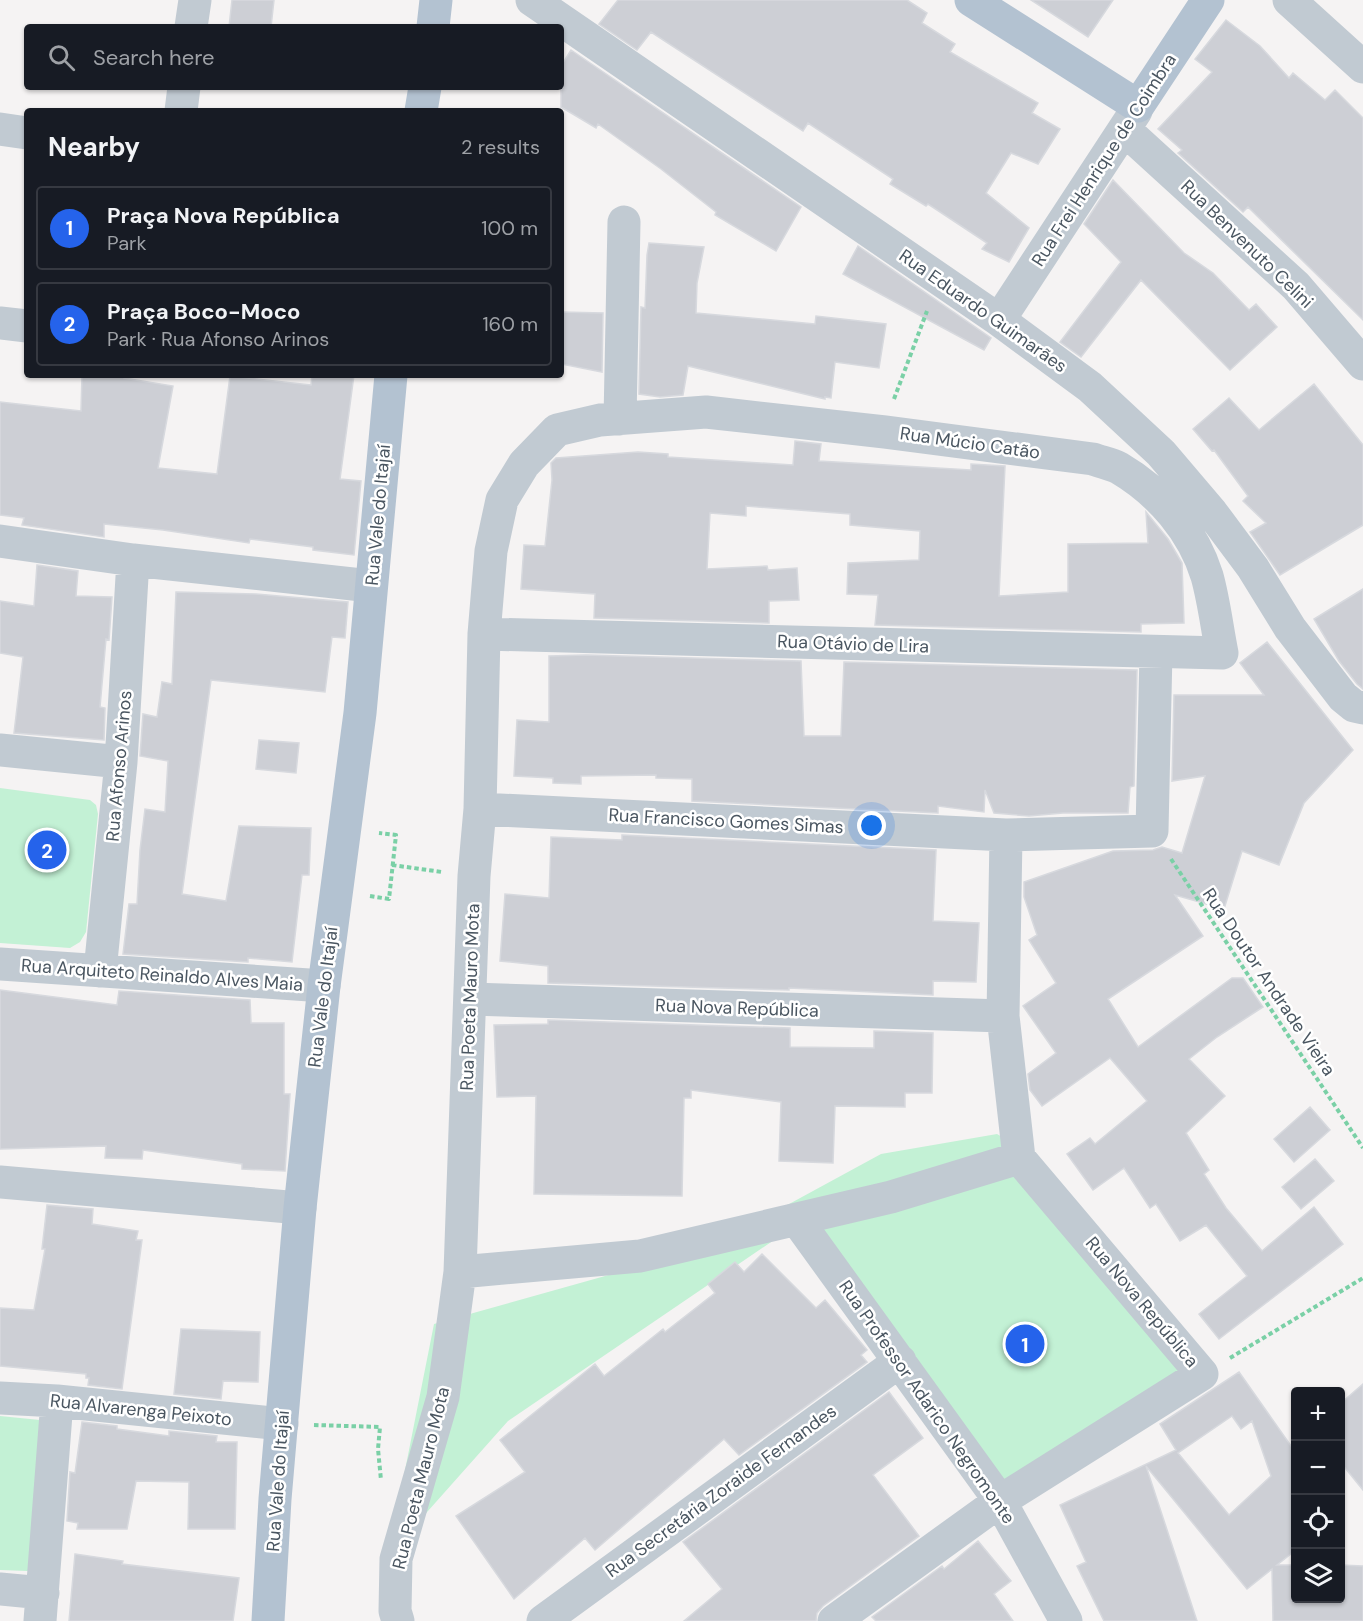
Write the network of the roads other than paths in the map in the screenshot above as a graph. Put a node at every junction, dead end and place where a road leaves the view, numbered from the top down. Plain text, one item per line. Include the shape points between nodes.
1 (195, 0) edge
2 (436, 0) edge
3 (532, 0) edge
4 (971, 0) edge
5 (1208, 0) edge
6 (1289, 0) edge
7 (192, 24) edge
8 (433, 24) edge
9 (1363, 67) edge
10 (184, 90) edge
11 (424, 90) edge
12 (181, 108) edge
13 (422, 108) edge
14 (1132, 118) junction
15 (0, 129) edge
16 (24, 133) edge
17 (624, 222) dead end
18 (999, 320) junction
19 (0, 323) edge
20 (24, 326) edge
21 (1363, 364) edge
22 (390, 378) edge
23 (610, 419) junction
24 (0, 542) edge
25 (133, 560) junction
26 (371, 585) junction
27 (484, 634) junction
28 (1156, 652) junction
29 (1222, 653) joint
30 (1359, 707) edge
31 (0, 750) edge
32 (121, 762) junction
33 (480, 809) junction
34 (1006, 835) junction
35 (0, 964) edge
36 (100, 971) junction
37 (324, 986) junction
38 (471, 999) junction
39 (1003, 1016) junction
40 (1019, 1158) junction
41 (0, 1182) edge
42 (300, 1208) junction
43 (797, 1220) junction
44 (460, 1272) junction
45 (900, 1361) junction
46 (0, 1398) edge
47 (57, 1401) junction
48 (282, 1425) junction
49 (1000, 1501) junction
50 (0, 1589) edge
51 (42, 1607) edge
52 (268, 1621) edge
53 (398, 1621) edge
54 (543, 1621) edge
55 (834, 1621) edge
56 (1066, 1621) edge

1 - 7 street
2 - 8 main road
3 - 18 street, Rua Eduardo Guimarães
4 - 14 main road
5 - 14 main road, Rua Frei Henrique de Coimbra
6 - 9 street
10 - 12 street
11 - 13 main road
14 - 18 street, Rua Frei Henrique de Coimbra
14 - 21 street, Rua Benvenuto Celini via 1296,286
15 - 16 street
17 - 23 street
18 - 30 street, Rua Eduardo Guimarães via 1090,387 1161,453 1212,513 1253,568 1290,628 1343,697
19 - 20 street
22 - 26 main road, Rua Vale do Itajaí
23 - 27 street, Rua Poeta Mauro Mota via 557,430 524,464 502,500 491,551
23 - 29 street, Rua Múcio Catão via 706,412 1093,459 1118,468 1169,508 1192,544 1207,577
24 - 25 street
25 - 26 street
25 - 32 street, Rua Afonso Arinos
26 - 37 main road, Rua Vale do Itajaí via 360,713
27 - 28 street, Rua Otávio de Lira
27 - 33 street, Rua Poeta Mauro Mota
28 - 29 street, Rua Otávio de Lira
28 - 34 street, Rua Francisco Gomes Simas via 1152,831
31 - 32 street
32 - 36 street, Rua Afonso Arinos
33 - 34 street, Rua Francisco Gomes Simas
33 - 38 street, Rua Poeta Mauro Mota
34 - 39 street
35 - 36 street, Rua Arquiteto Reinaldo Alves Maia
36 - 37 street, Rua Arquiteto Reinaldo Alves Maia
37 - 42 main road, Rua Vale do Itajaí
38 - 39 street, Rua Nova República
38 - 44 street, Rua Poeta Mauro Mota
39 - 40 street
40 - 43 street via 891,1197
40 - 49 street, Rua Nova República via 1202,1374
41 - 42 street
42 - 48 main road, Rua Vale do Itajaí
43 - 44 street via 640,1256
43 - 45 street, Rua Professor Adarico Negromonte
44 - 53 street, Rua Poeta Mauro Mota via 443,1396 396,1559
45 - 49 street, Rua Professor Adarico Negromonte
45 - 54 street, Rua Secretária Zoraide Fernandes
46 - 47 street, Rua Alvarenga Peixoto
47 - 48 street, Rua Alvarenga Peixoto
47 - 51 street
48 - 52 main road, Rua Vale do Itajaí
49 - 55 street, Rua Nova República
49 - 56 street, Rua Professor Adarico Negromonte
50 - 51 street

